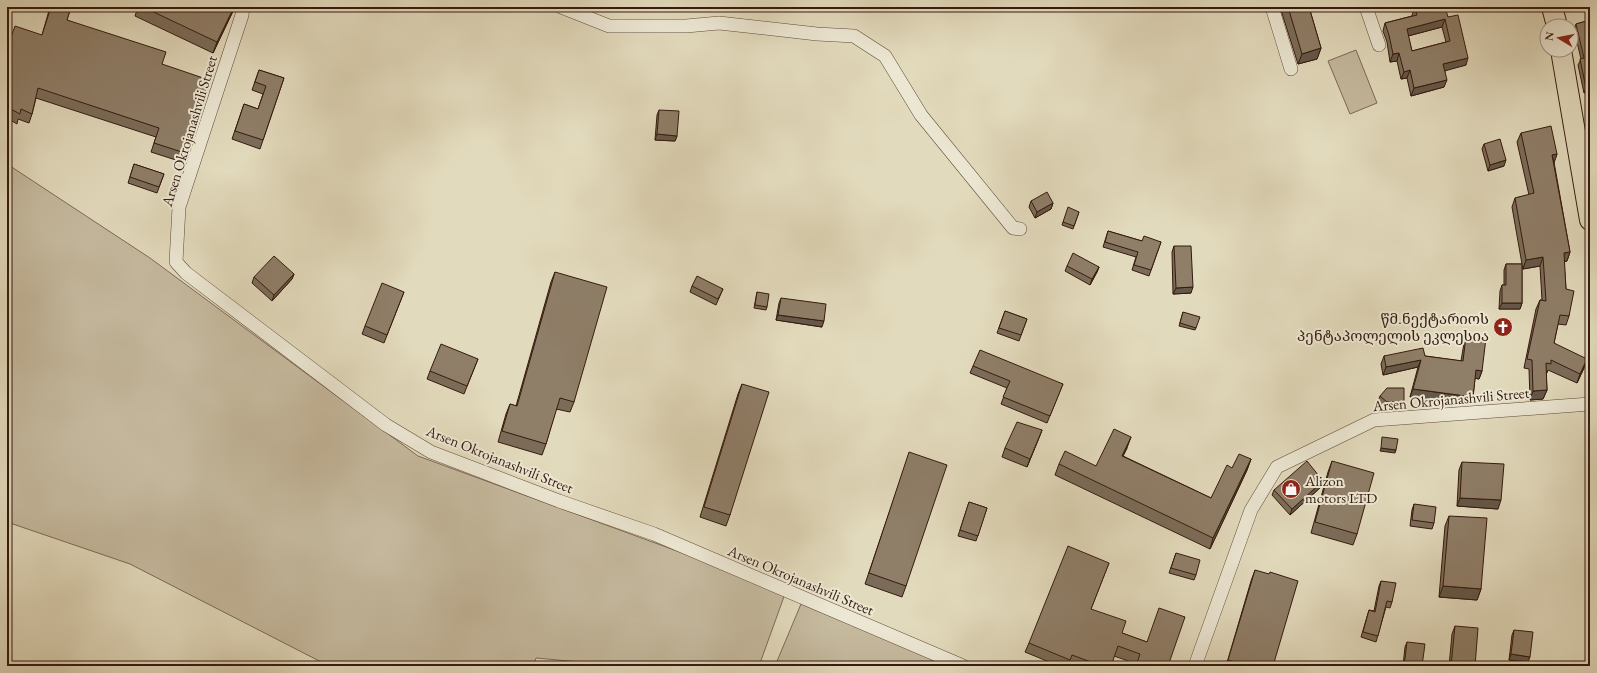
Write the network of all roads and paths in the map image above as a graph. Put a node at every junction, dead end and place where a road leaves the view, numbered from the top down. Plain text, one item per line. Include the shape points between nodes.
1 (243, 7) edge
2 (561, 7) edge
3 (1272, 7) edge
4 (1366, 7) edge
5 (1552, 7) edge
6 (1555, 18) edge
7 (1379, 45) dead end
8 (1563, 58) edge
9 (1291, 69) dead end
10 (1585, 161) edge
11 (1590, 220) edge
12 (1020, 229) dead end
13 (1590, 404) edge
14 (963, 666) edge
15 (1195, 666) edge

1 - 14 street, Arsen Okrojanashvili Street via 179,207 176,262 186,273 386,426 431,452 654,534
2 - 12 street via 609,26 686,26 719,23 854,36 885,56 921,115 1013,228
3 - 9 street
4 - 7 street
5 - 6 highway
8 - 10 highway
10 - 11 highway
13 - 15 street, Arsen Okrojanashvili Street via 1374,420 1277,467 1251,510

